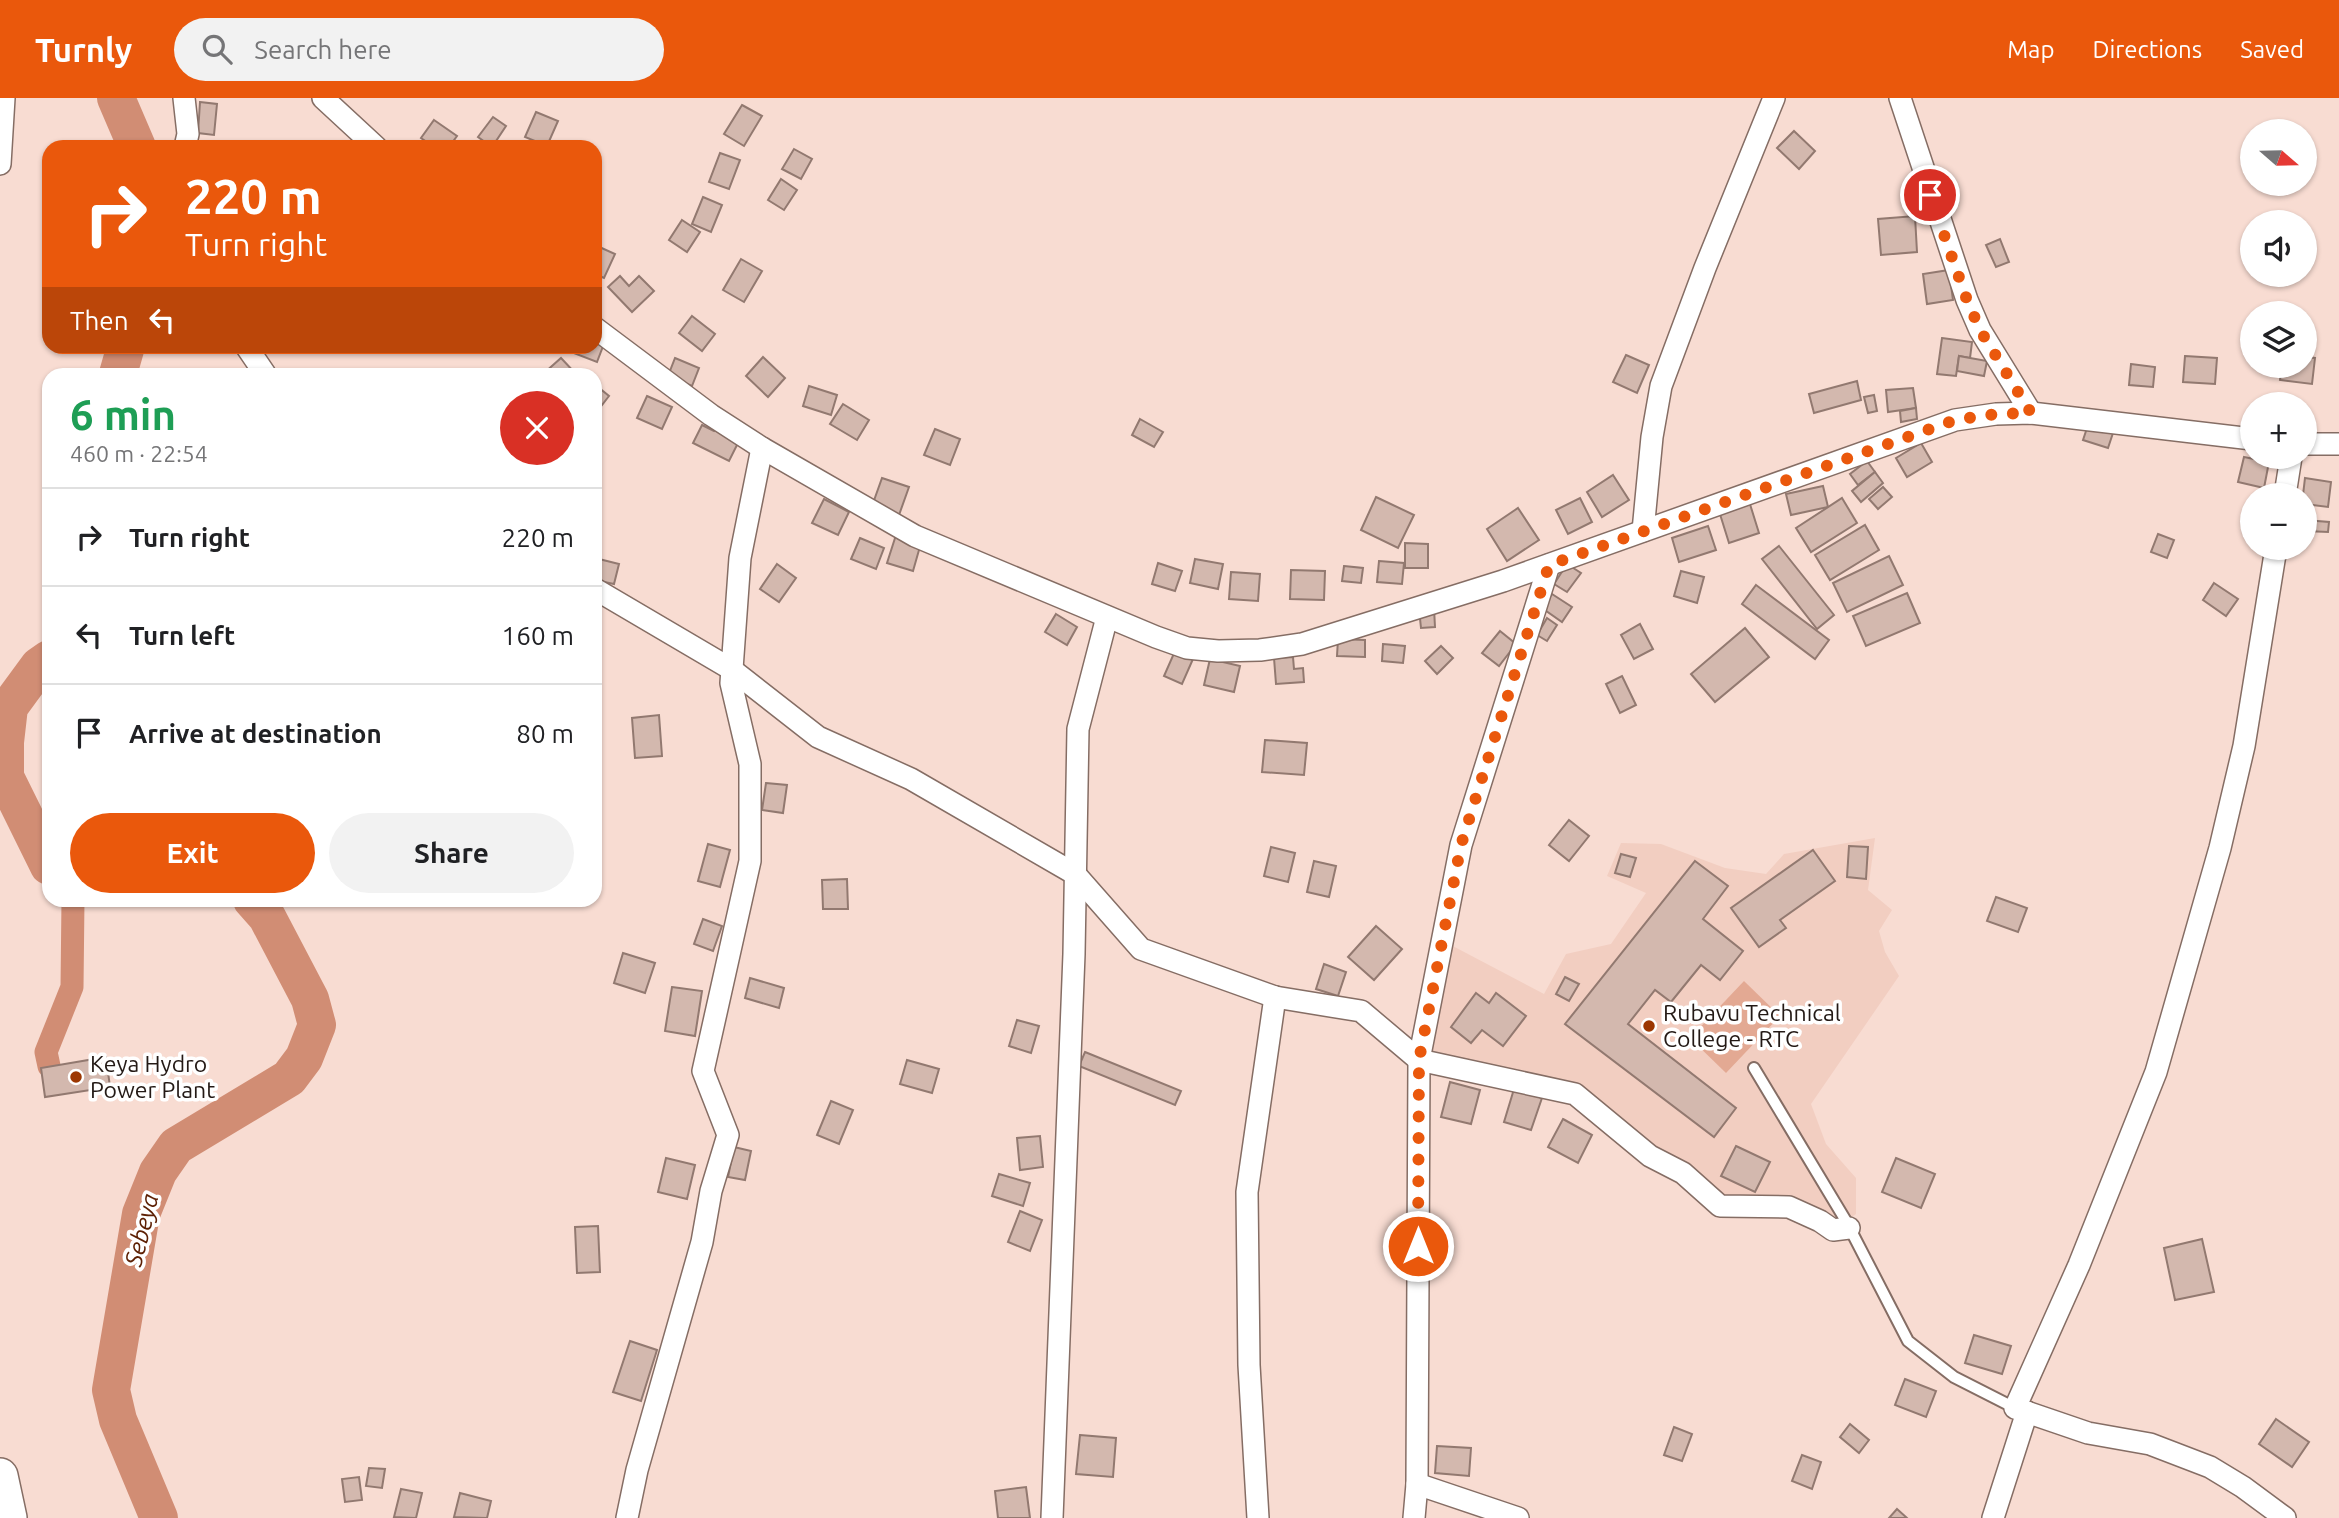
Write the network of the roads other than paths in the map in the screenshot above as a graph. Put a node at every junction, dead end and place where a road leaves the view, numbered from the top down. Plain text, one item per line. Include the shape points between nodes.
1 (4, 98) edge
2 (184, 98) edge
3 (323, 98) edge
4 (1774, 98) edge
5 (1900, 98) edge
6 (187, 140) edge
7 (368, 140) edge
8 (0, 164) edge
9 (602, 333) edge
10 (2031, 413) junction
11 (2240, 438) edge
12 (2317, 443) edge
13 (2339, 444) edge
14 (762, 448) junction
15 (1643, 531) junction
16 (2274, 560) edge
17 (1549, 565) junction
18 (602, 593) edge
19 (1107, 617) junction
20 (732, 669) junction
21 (1076, 874) junction
22 (1275, 998) junction
23 (1419, 1060) junction
24 (1754, 1068) dead end
25 (1849, 1228) junction
26 (2021, 1410) junction
27 (0, 1476) edge
28 (1417, 1484) junction
29 (9, 1518) edge
30 (627, 1518) edge
31 (1052, 1518) edge
32 (1258, 1518) edge
33 (1415, 1518) edge
34 (1518, 1518) edge
35 (1993, 1518) edge
36 (2285, 1518) edge

1 - 8 street
2 - 6 street
3 - 7 street
4 - 15 street via 1661,386
5 - 10 street via 1967,300
9 - 14 street
10 - 11 street
10 - 15 street via 1955,420
12 - 13 street
14 - 19 street via 915,536
14 - 20 street via 740,558
15 - 17 street
16 - 26 street via 2244,746 2156,1072
17 - 19 street via 1302,644 1260,650 1187,648
17 - 23 street via 1461,845
18 - 20 street
19 - 21 street via 1078,729
20 - 21 street via 818,737 911,779
20 - 30 street via 730,683 750,764 750,861 704,1071 728,1135
21 - 22 street via 1141,949
21 - 31 street
22 - 23 street via 1361,1012
22 - 32 street via 1247,1192 1249,1365
23 - 25 street via 1575,1094 1720,1206 1788,1207 1832,1230
23 - 28 street
24 - 25 lane
25 - 26 lane via 1908,1341 1954,1377
26 - 35 street
26 - 36 street via 2088,1433 2150,1444 2210,1466
27 - 29 highway
28 - 33 street
28 - 34 street

